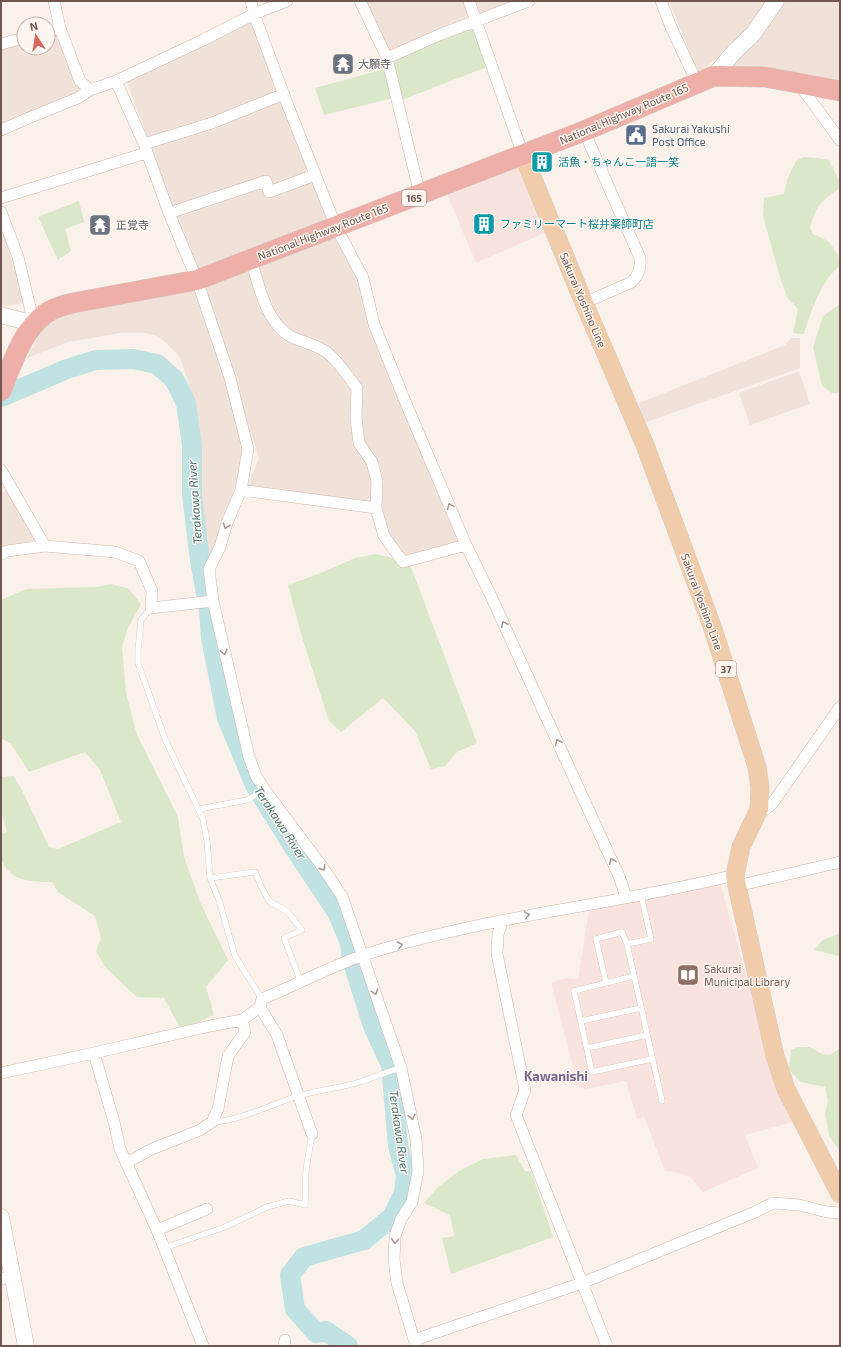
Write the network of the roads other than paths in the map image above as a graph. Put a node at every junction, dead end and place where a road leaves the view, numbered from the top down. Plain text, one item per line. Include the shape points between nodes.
1 (54, 1) edge
2 (251, 1) edge
3 (287, 1) edge
4 (360, 1) edge
5 (469, 1) edge
6 (529, 1) edge
7 (661, 1) edge
8 (776, 1) edge
9 (254, 14) junction
10 (476, 20) junction
11 (60, 28) junction
12 (56, 29) edge
13 (16, 40) edge
14 (1, 44) edge
15 (387, 58) junction
16 (706, 80) junction
17 (116, 81) junction
18 (797, 82) junction
19 (90, 90) junction
20 (840, 91) edge
21 (284, 94) junction
22 (1, 130) edge
23 (584, 131) junction
24 (840, 140) edge
25 (145, 149) junction
26 (523, 155) junction
27 (315, 174) junction
28 (420, 195) junction
29 (1, 198) edge
30 (1, 212) edge
31 (169, 213) junction
32 (336, 227) junction
33 (251, 260) junction
34 (197, 280) junction
35 (584, 303) junction
36 (1, 315) edge
37 (34, 324) junction
38 (1, 391) edge
39 (1, 470) edge
40 (241, 490) junction
41 (376, 508) junction
42 (466, 545) junction
43 (45, 546) junction
44 (1, 554) edge
45 (212, 601) junction
46 (151, 608) junction
47 (840, 707) edge
48 (263, 791) junction
49 (199, 809) junction
50 (759, 809) junction
51 (840, 862) edge
52 (210, 878) junction
53 (736, 881) junction
54 (641, 895) junction
55 (626, 897) junction
56 (503, 920) junction
57 (627, 944) junction
58 (360, 956) junction
59 (634, 976) junction
60 (301, 982) junction
61 (606, 983) junction
62 (261, 1003) junction
63 (641, 1008) junction
64 (242, 1020) junction
65 (581, 1021) junction
66 (647, 1035) junction
67 (587, 1048) junction
68 (94, 1053) junction
69 (652, 1059) junction
70 (399, 1068) junction
71 (1, 1073) edge
72 (299, 1096) junction
73 (662, 1101) dead end
74 (212, 1122) junction
75 (312, 1134) joint
76 (126, 1163) junction
77 (840, 1194) edge
78 (207, 1209) dead end
79 (840, 1213) edge
80 (1, 1217) edge
81 (157, 1230) junction
82 (164, 1248) junction
83 (7, 1277) edge
84 (582, 1283) junction
85 (415, 1343) edge
86 (26, 1346) edge
87 (203, 1346) edge
88 (607, 1346) edge

1 - 11 street
2 - 9 street
3 - 9 street
4 - 15 street
5 - 10 street
6 - 10 street
7 - 16 street via 671,27
8 - 16 street via 753,34
9 - 17 street
9 - 21 street
10 - 15 street
10 - 26 street
11 - 12 street
11 - 19 street via 80,81
13 - 14 street
15 - 28 street
16 - 18 highway, National Highway Route 165 / 165 via 765,77
16 - 23 highway, National Highway Route 165 / 165
17 - 19 street
17 - 25 street
18 - 20 highway, National Highway Route 165 / 165
18 - 24 street
19 - 22 street via 78,98
21 - 25 street
21 - 27 street
23 - 26 highway, National Highway Route 165 / 165
23 - 35 street via 640,258 641,268 632,282
25 - 29 street
25 - 31 street
26 - 28 highway, National Highway Route 165 / 165
26 - 35 main road, Sakurai Yoshino Line / 37
27 - 31 street via 269,192 266,181
27 - 32 street
28 - 32 highway, National Highway Route 165 / 165
30 - 37 street via 18,257
31 - 34 street
32 - 33 highway, National Highway Route 165 / 165
42 -> 32 street via 374,324 363,278
33 - 34 highway, National Highway Route 165 / 165
33 - 41 street via 268,310 279,327 290,337 326,352 357,388 356,418 360,443 372,462 377,481
34 - 37 highway, National Highway Route 165 / 165 via 73,302 46,314
34 - 40 street via 230,378 248,449
35 - 50 main road, Sakurai Yoshino Line / 37 via 645,445 712,626 757,767
36 - 37 street
37 - 38 highway, National Highway Route 165 / 165 via 11,366
39 - 43 street
40 - 41 street
40 -> 45 street via 210,569
41 - 42 street via 384,536 403,562
55 -> 42 street via 619,876
43 - 44 street
43 - 46 street via 115,552 139,561 152,591
45 - 46 street
45 -> 48 street via 249,757
46 - 49 lane via 140,620 138,663 166,739
47 - 50 street via 772,804 766,809
48 - 49 lane via 247,800
48 -> 58 street via 342,896
49 - 52 lane via 207,841
50 - 53 main road, Sakurai Yoshino Line / 37 via 741,847
51 - 53 street
52 - 60 lane via 255,872 269,901 288,912 302,930 284,938
52 - 62 lane via 235,956
53 - 54 street
53 - 77 main road, Sakurai Yoshino Line / 37 via 775,1056 786,1089
54 - 55 street
54 - 57 lane via 651,940
56 -> 55 street
58 -> 56 street
56 - 84 street via 498,934 497,954 525,1090 516,1115
57 - 59 lane
57 - 61 lane via 622,932 596,939
58 - 60 street
58 -> 70 street
59 - 61 lane
59 - 63 lane
60 - 62 street
61 - 65 lane via 574,991
62 - 64 street
62 - 72 street via 277,1034
63 - 65 lane
63 - 66 lane
64 - 68 street
64 - 74 street via 245,1032 228,1056 218,1109
65 - 67 lane
66 - 67 lane
66 - 69 lane
67 - 69 lane via 592,1072
68 - 71 street
68 - 76 street
69 - 73 lane
70 - 72 lane via 363,1081
70 -> 85 street via 416,1139 418,1170 412,1202 401,1219 395,1236 394,1259 397,1283
72 - 74 lane via 220,1122
72 - 75 street
74 - 76 street via 200,1130 152,1149
75 - 82 lane via 306,1170 305,1205 289,1201 267,1207 226,1227
76 - 81 street
78 - 81 street
79 - 84 street via 773,1203
80 - 83 street
81 - 82 street
82 - 87 street
83 - 86 street
84 - 85 street
84 - 88 street

